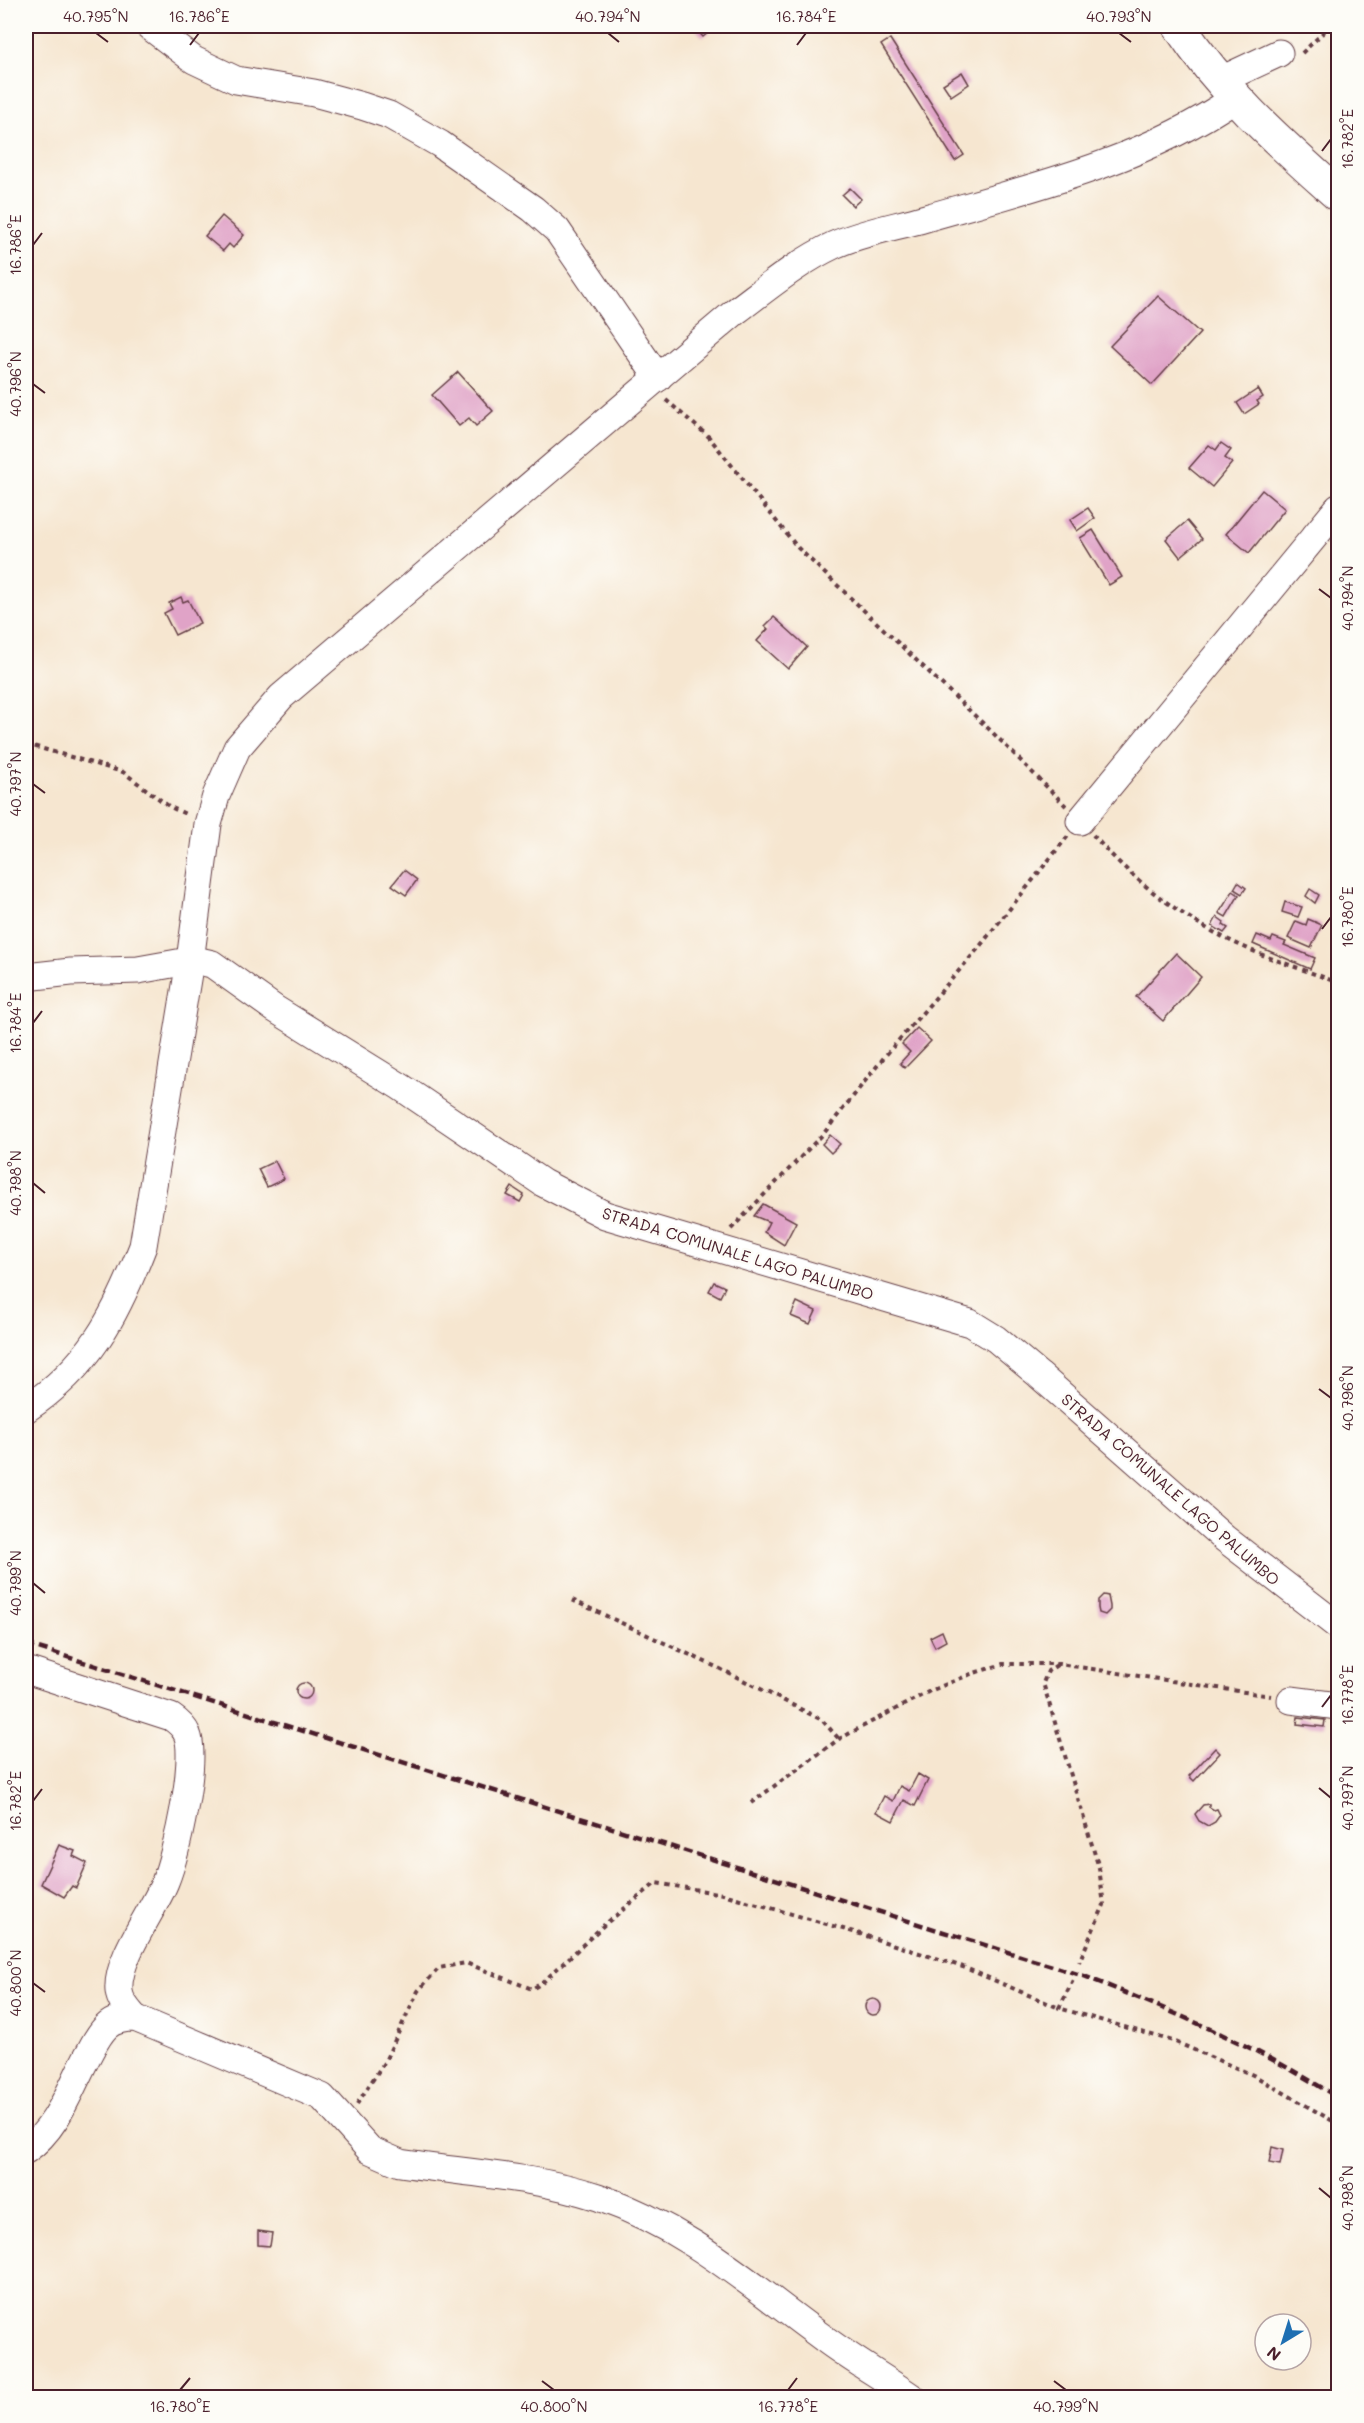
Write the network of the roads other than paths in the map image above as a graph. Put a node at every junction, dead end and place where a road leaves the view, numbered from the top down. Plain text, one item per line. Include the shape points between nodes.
1 (149, 26) edge
2 (1179, 26) edge
3 (1279, 52) dead end
4 (1227, 90) junction
5 (1338, 195) edge
6 (655, 380) junction
7 (1338, 508) edge
8 (1080, 821) road end
9 (190, 961) junction
10 (26, 977) edge
11 (26, 1409) edge
12 (1338, 1626) edge
13 (26, 1671) edge
14 (1291, 1700) road end
15 (1338, 1706) edge
16 (135, 2018) junction
17 (26, 2150) edge
18 (913, 2397) edge

1 - 6 street via 194,60 236,80 314,93 362,106 411,126 448,149 557,230
2 - 4 main road
3 - 4 street
4 - 5 main road
4 - 6 street via 1189,128 1101,164 834,245 735,311
6 - 9 street via 281,697 237,748 208,824
7 - 8 street
9 - 10 street, STRADA COMUNALE LAGO PALUMBO via 138,970
9 - 11 street via 143,1245 107,1328 67,1377
9 - 12 street, STRADA COMUNALE LAGO PALUMBO via 212,964 231,975 275,1009 571,1198 621,1221 954,1317 982,1330 1079,1409 1224,1538
13 - 16 street via 171,1717 186,1733 189,1768 173,1858 120,1979 119,1993
14 - 15 street
16 - 17 street via 121,2018 107,2026 54,2120
16 - 18 street via 306,2088 322,2097 370,2150 400,2163 551,2184 600,2198 652,2220 697,2244 823,2338

